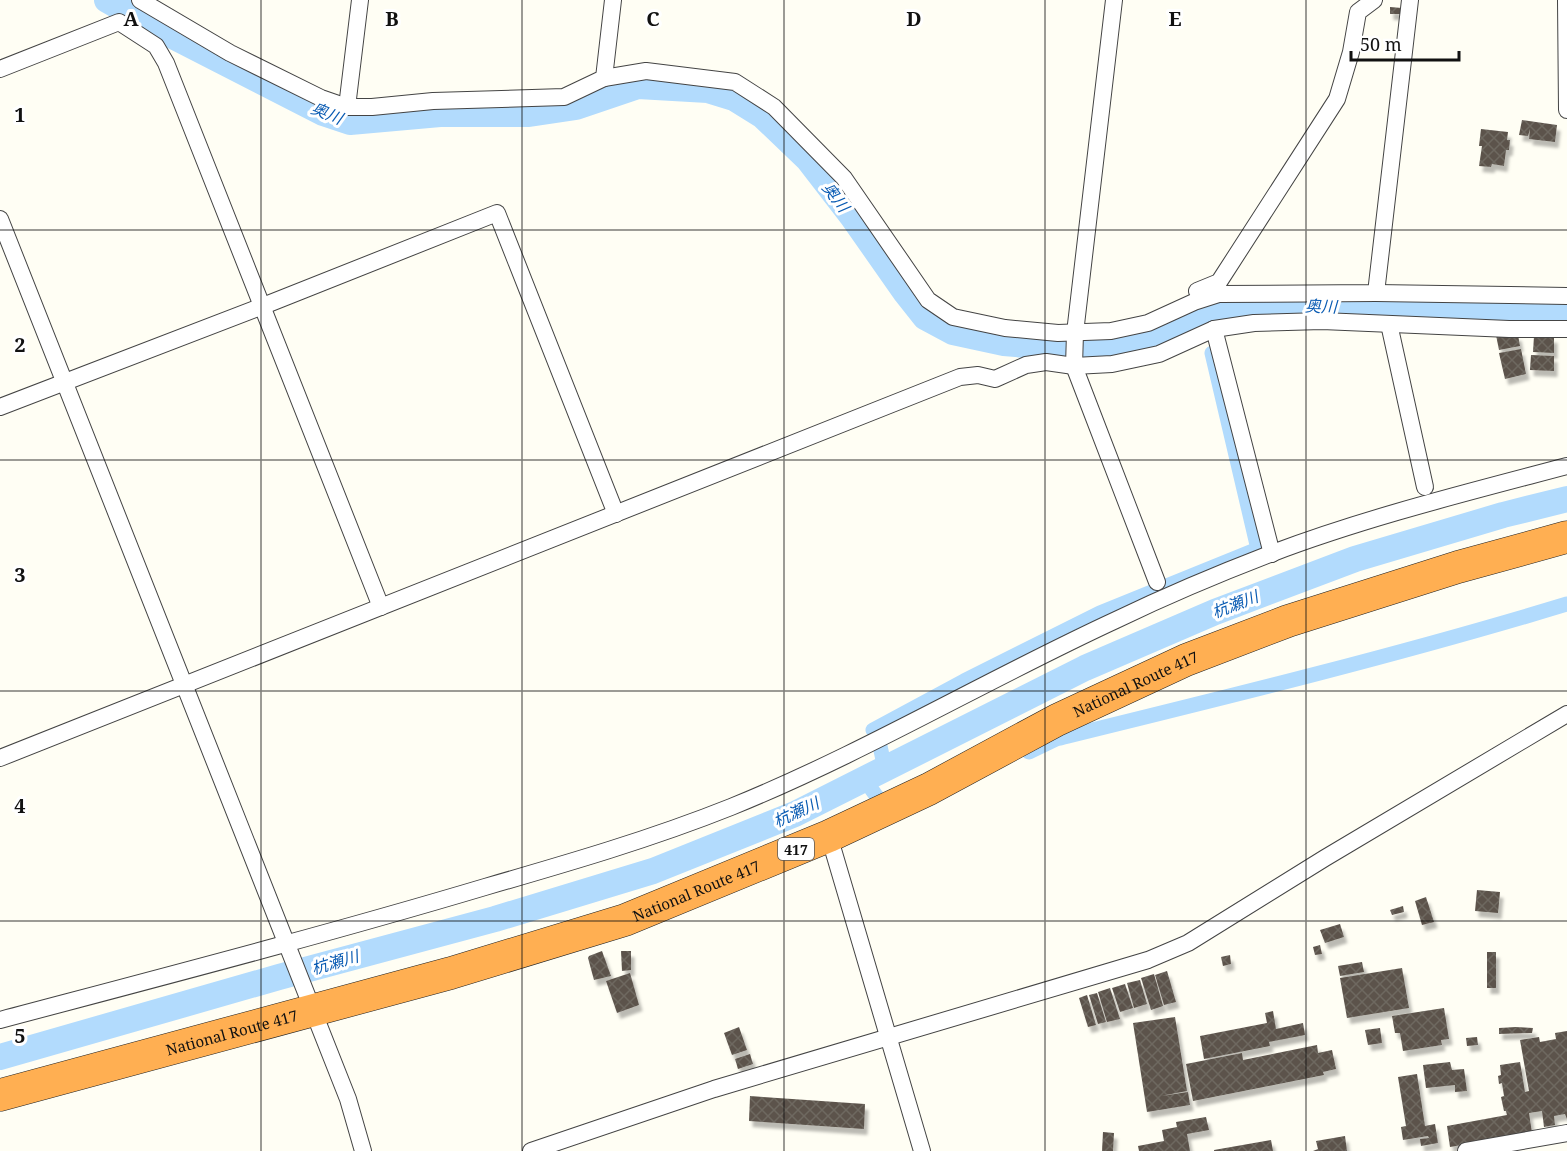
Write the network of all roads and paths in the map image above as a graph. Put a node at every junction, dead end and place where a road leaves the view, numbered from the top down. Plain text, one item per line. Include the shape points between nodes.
1 (140, 0) edge
2 (360, 0) edge
3 (613, 0) edge
4 (1114, 0) edge
5 (1374, 0) edge
6 (1410, 0) edge
7 (1565, 1) edge
8 (0, 69) edge
9 (604, 78) junction
10 (347, 107) junction
11 (1567, 110) edge
12 (0, 219) edge
13 (1376, 293) junction
14 (1567, 296) edge
15 (1194, 302) junction
16 (262, 306) junction
17 (1389, 324) junction
18 (1214, 329) junction
19 (1567, 329) edge
20 (1075, 335) junction
21 (1074, 366) junction
22 (66, 381) junction
23 (0, 407) edge
24 (1567, 466) edge
25 (1425, 487) dead end
26 (616, 514) junction
27 (1567, 537) edge
28 (1272, 554) junction
29 (1157, 582) dead end
30 (381, 607) junction
31 (184, 684) junction
32 (1567, 714) edge
33 (0, 758) edge
34 (829, 836) junction
35 (287, 946) junction
36 (308, 1000) junction
37 (0, 1020) edge
38 (888, 1037) junction
39 (0, 1095) edge
40 (1567, 1132) edge
41 (363, 1151) edge
42 (531, 1151) edge
43 (922, 1151) edge
44 (1466, 1151) edge

1 - 10 street via 230,53
2 - 10 street
3 - 9 street
4 - 20 street
5 - 15 street via 1358,12 1337,99 1219,282 1195,292
6 - 13 street
7 - 11 street
8 - 16 street via 119,22 156,46
9 - 10 street via 564,97 433,100
9 - 20 street via 646,70 735,82 774,107 844,178 928,300 953,317 1005,328
12 - 22 street
13 - 14 street
13 - 15 street via 1219,294
15 - 20 street via 1148,323
16 - 22 street
16 - 26 street via 497,213
16 - 30 street
17 - 18 street via 1322,321 1254,323
17 - 19 street
17 - 25 street
18 - 21 street via 1159,354 1112,364
18 - 28 street
20 - 21 street
21 - 26 street via 1046,362 1026,365 995,379 960,376
21 - 29 street
22 - 23 street
22 - 31 street
24 - 28 street
26 - 30 street
27 - 34 highway, National Route 417 / 417 via 1288,621 1186,660 1057,720 929,789
28 - 35 street via 1119,618 874,742 731,807 590,857
30 - 31 street
31 - 33 street
31 - 35 street
32 - 38 street via 1188,943 1148,960
34 - 36 highway, National Route 417 / 417 via 625,920 450,973
34 - 38 street
35 - 36 street
35 - 37 street
36 - 39 highway, National Route 417 / 417
36 - 41 street via 348,1099
38 - 42 street via 714,1089
38 - 43 street
40 - 44 street

